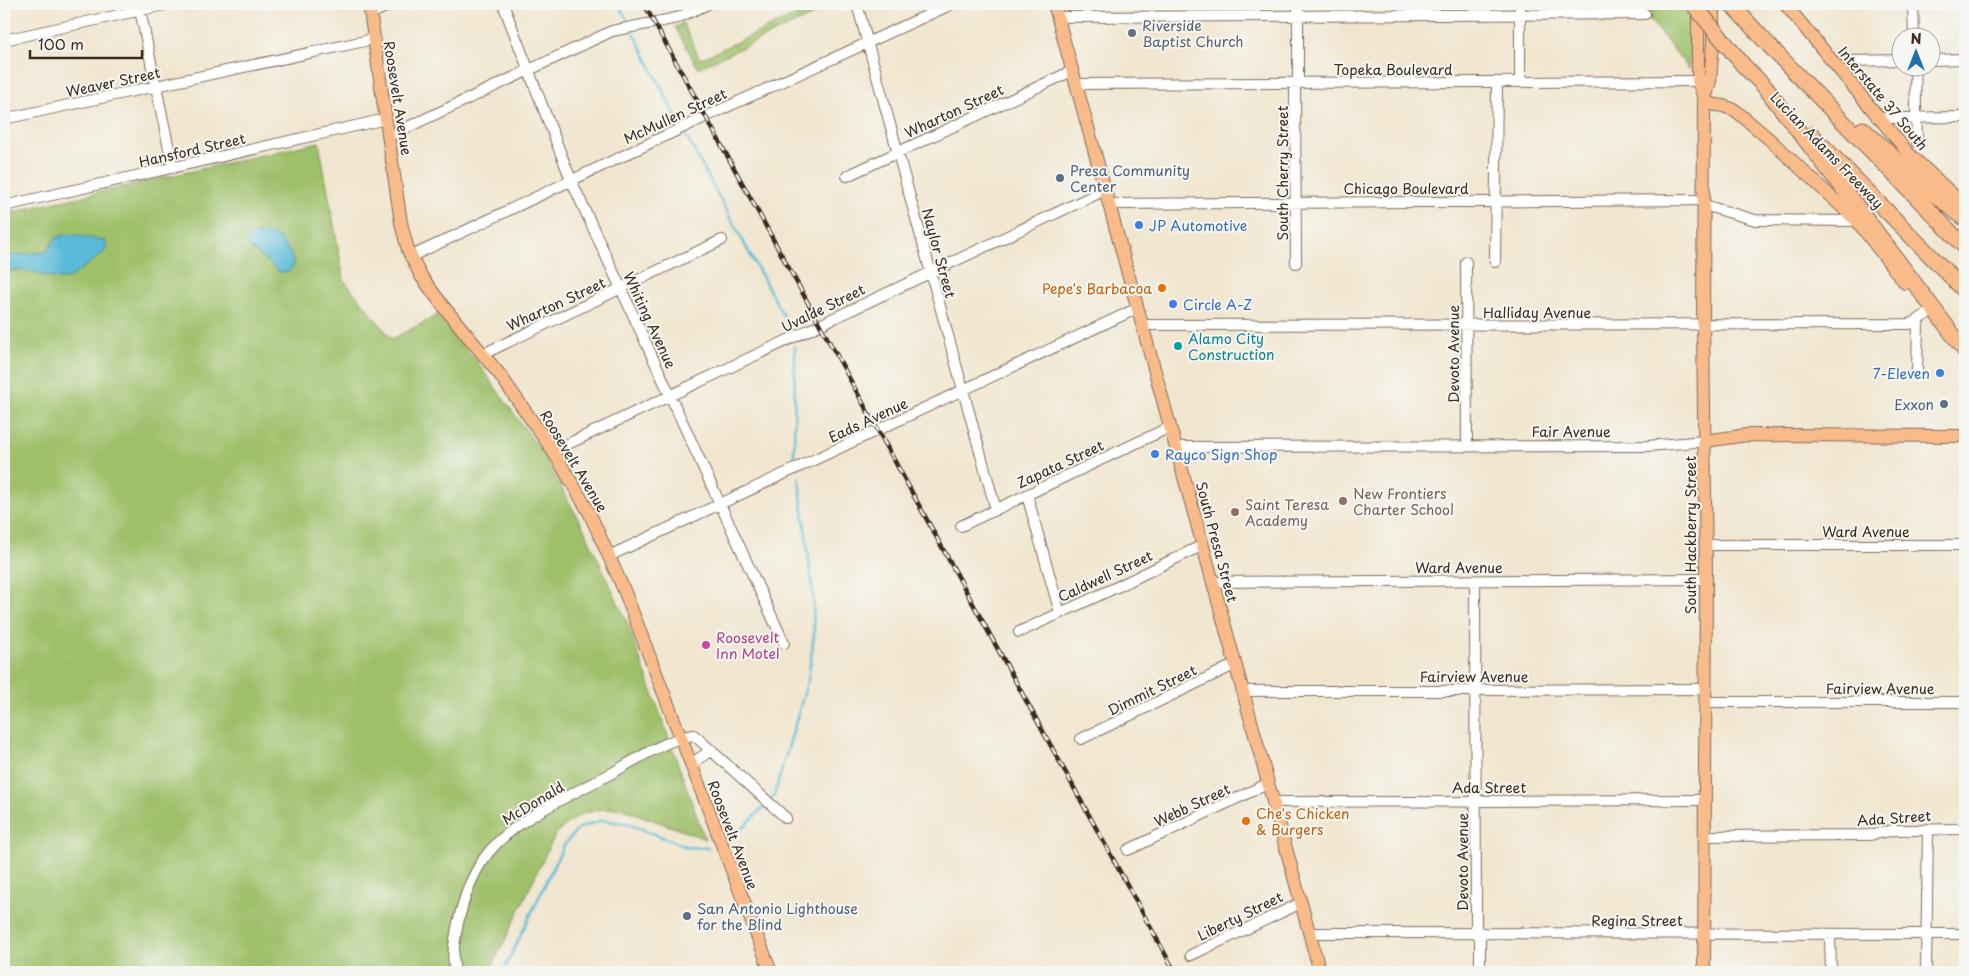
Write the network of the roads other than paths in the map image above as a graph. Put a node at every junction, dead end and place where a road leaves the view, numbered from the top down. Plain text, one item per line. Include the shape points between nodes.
1 (169, 4) edge
2 (392, 4) edge
3 (503, 4) edge
4 (708, 4) edge
5 (857, 4) edge
6 (952, 4) edge
7 (1054, 4) edge
8 (1298, 4) edge
9 (1520, 4) edge
10 (1693, 4) edge
11 (1698, 4) edge
12 (1713, 4) edge
13 (1731, 4) edge
14 (1785, 4) edge
15 (1913, 4) edge
16 (140, 7) edge
17 (369, 9) edge
18 (1645, 14) dead end
19 (1521, 15) junction
20 (1298, 16) junction
21 (1058, 18) junction
22 (1914, 28) edge
23 (374, 39) junction
24 (4, 40) edge
25 (867, 43) junction
26 (1777, 54) junction
27 (1892, 60) edge
28 (1942, 60) edge
29 (1965, 60) edge
30 (1848, 61) dead end
31 (528, 70) junction
32 (1072, 71) junction
33 (1915, 78) edge
34 (1704, 81) junction
35 (1497, 82) junction
36 (1520, 82) junction
37 (1297, 83) junction
38 (1076, 84) junction
39 (1763, 85) junction
40 (157, 86) junction
41 (1704, 100) junction
42 (1916, 117) junction
43 (1965, 117) edge
44 (1877, 118) junction
45 (386, 119) junction
46 (4, 120) edge
47 (389, 136) junction
48 (1916, 142) dead end
49 (898, 152) junction
50 (173, 168) junction
51 (847, 176) dead end
52 (571, 180) junction
53 (1105, 190) junction
54 (1496, 202) junction
55 (1704, 202) junction
56 (1296, 203) junction
57 (1110, 204) junction
58 (4, 206) edge
59 (1965, 206) edge
60 (1965, 219) edge
61 (1857, 221) junction
62 (722, 240) dead end
63 (1965, 247) edge
64 (410, 257) junction
65 (1466, 262) dead end
66 (1495, 262) dead end
67 (1296, 263) dead end
68 (930, 272) junction
69 (620, 289) junction
70 (1965, 291) edge
71 (1138, 308) junction
72 (1929, 313) junction
73 (1918, 321) junction
74 (1143, 325) junction
75 (1703, 325) junction
76 (1467, 326) junction
77 (1965, 351) edge
78 (483, 354) junction
79 (1917, 373) dead end
80 (963, 390) junction
81 (670, 396) junction
82 (1170, 427) junction
83 (1965, 436) edge
84 (1705, 441) junction
85 (1467, 446) junction
86 (1176, 447) junction
87 (552, 451) junction
88 (1027, 495) junction
89 (721, 504) junction
90 (996, 510) junction
91 (961, 526) dead end
92 (1202, 545) junction
93 (1706, 545) junction
94 (1965, 545) edge
95 (609, 556) junction
96 (1706, 579) junction
97 (1475, 581) junction
98 (1213, 582) junction
99 (1060, 613) junction
100 (1020, 632) dead end
101 (784, 644) dead end
102 (1234, 665) junction
103 (1705, 689) junction
104 (1475, 690) junction
105 (1242, 692) junction
106 (1705, 702) junction
107 (1965, 702) edge
108 (680, 738) junction
109 (1081, 739) dead end
110 (712, 750) junction
111 (692, 768) junction
112 (1267, 784) junction
113 (1705, 800) junction
114 (1475, 801) junction
115 (1272, 802) junction
116 (786, 818) dead end
117 (1928, 829) junction
118 (1965, 829) edge
119 (1704, 836) junction
120 (1128, 850) dead end
121 (1301, 903) junction
122 (1478, 932) junction
123 (1309, 933) junction
124 (1704, 934) junction
125 (1830, 934) junction
126 (1927, 934) junction
127 (1965, 934) edge
128 (1191, 955) dead end
129 (455, 971) edge
130 (771, 972) edge
131 (1320, 972) edge
132 (1480, 972) edge
133 (1704, 972) edge
134 (1831, 972) edge
135 (1926, 972) edge

1 - 16 street
2 - 17 street
3 - 31 street, Whiting Avenue
4 - 31 street via 676,18 612,31
5 - 25 street, Naylor Street
6 - 25 street, McMullen Street
7 - 21 main road, South Presa Street
8 - 20 street, South Cherry Street
9 - 19 street
10 - 39 highway, Lucian Adams Freeway, bridge
11 - 34 main road, South Hackberry Street
12 - 34 main road, South Hackberry Street via 1713,43
13 - 26 highway
14 - 44 main road, Interstate 37 South
15 - 22 street
16 - 24 street
16 - 40 street
17 - 23 main road, Roosevelt Avenue
18 - 19 street
19 - 20 street
19 - 36 street
20 - 21 street
20 - 37 street, South Cherry Street
21 - 32 main road, South Presa Street
23 - 40 street, Weaver Street
23 - 45 main road, Roosevelt Avenue
25 - 49 street, Naylor Street
25 - 52 street, McMullen Street
26 - 60 highway
26 - 63 highway
27 - 30 street
28 - 29 street
31 - 47 street
31 - 52 street, Whiting Avenue
32 - 38 main road, South Presa Street
32 - 49 street, Wharton Street
33 - 42 street
34 - 36 street, Topeka Boulevard
34 - 41 main road, South Hackberry Street
35 - 36 street, Topeka Boulevard
35 - 37 street, Topeka Boulevard
35 - 54 street
37 - 38 street, Topeka Boulevard
37 - 56 street, South Cherry Street
38 - 53 main road, South Presa Street
39 - 70 highway, Lucian Adams Freeway
39 - 77 highway
40 - 46 street, Weaver Street
40 - 50 street
41 - 55 main road, South Hackberry Street
41 - 61 main road via 1742,115
42 - 43 street
42 - 44 street
42 - 48 street
44 - 59 main road, Interstate 37 South via 1910,155
45 - 47 main road, Roosevelt Avenue
45 - 50 street, Hansford Street
47 - 64 main road, Roosevelt Avenue via 401,223
49 - 51 street, Wharton Street
49 - 68 street, Naylor Street
50 - 58 street, Hansford Street
52 - 64 street, McMullen Street
52 - 69 street, Whiting Avenue
53 - 57 main road, South Presa Street
53 - 68 street, Uvalde Street
54 - 55 street, Chicago Boulevard
54 - 56 street, Chicago Boulevard
54 - 66 street
55 - 61 street, Chicago Boulevard via 1755,220
55 - 75 main road, South Hackberry Street
56 - 57 street, Chicago Boulevard
56 - 67 street, South Cherry Street
57 - 71 main road, South Presa Street
61 - 72 main road
62 - 69 street, Wharton Street
64 - 78 main road, Roosevelt Avenue via 442,306
65 - 76 street, Devoto Avenue
68 - 80 street, Naylor Street
68 - 81 street, Uvalde Street
69 - 78 street, Wharton Street
69 - 81 street, Whiting Avenue
71 - 74 main road, South Presa Street
71 - 80 street, Eads Avenue
72 - 73 street, Halliday Avenue
72 - 77 main road
73 - 75 street, Halliday Avenue via 1908,324
73 - 79 street
74 - 76 street, Halliday Avenue
74 - 82 main road, South Presa Street
75 - 76 street, Halliday Avenue
75 - 84 main road, South Hackberry Street
76 - 85 street, Devoto Avenue
78 - 87 main road, Roosevelt Avenue
80 - 89 street, Eads Avenue
80 - 90 street, Naylor Street
81 - 87 street, Uvalde Street
81 - 89 street, Whiting Avenue
82 - 86 main road, South Presa Street
82 - 88 street, Zapata Street
83 - 84 main road, Fair Avenue via 1747,435
84 - 85 street, Fair Avenue via 1648,446
84 - 93 main road, South Hackberry Street
85 - 86 street, Fair Avenue
86 - 92 main road, South Presa Street
87 - 95 main road, Roosevelt Avenue via 589,512
88 - 90 street, Zapata Street
88 - 99 street
89 - 95 street, Eads Avenue
89 - 101 street, Whiting Avenue
90 - 91 street, Zapata Street
92 - 98 main road, South Presa Street
92 - 99 street, Caldwell Street
93 - 94 street, Ward Avenue
93 - 96 main road, South Hackberry Street
95 - 108 main road, Roosevelt Avenue
96 - 97 street, Ward Avenue
96 - 103 main road, South Hackberry Street
97 - 98 street, Ward Avenue
97 - 104 street, Devoto Avenue
98 - 102 main road, South Presa Street
99 - 100 street, Caldwell Street
102 - 105 main road, South Presa Street
102 - 109 street, Dimmit Street
103 - 104 street, Fairview Avenue
103 - 106 main road, South Hackberry Street
104 - 105 street, Fairview Avenue
104 - 114 street, Devoto Avenue
105 - 112 main road, South Presa Street
106 - 107 street, Fairview Avenue
106 - 113 main road, South Hackberry Street
108 - 110 street via 694,735
108 - 111 main road, Roosevelt Avenue
108 - 129 street, McDonald via 519,824 483,859 462,906 455,940
110 - 111 street via 698,759
110 - 116 street
111 - 130 main road, Roosevelt Avenue
112 - 115 main road, South Presa Street
112 - 120 street, Webb Street
113 - 114 street, Ada Street
113 - 119 main road, South Hackberry Street
114 - 115 street, Ada Street
114 - 122 street, Devoto Avenue
115 - 121 main road, South Presa Street
117 - 118 street, Ada Street
117 - 119 street, Ada Street via 1869,835
117 - 126 street
119 - 124 main road, South Hackberry Street
121 - 123 main road, South Presa Street
121 - 128 street, Liberty Street
122 - 123 street, Regina Street
122 - 124 street, Regina Street
122 - 132 street, Devoto Avenue
123 - 131 main road, South Presa Street
124 - 125 street, Regina Street
124 - 133 main road, South Hackberry Street
125 - 126 street, Regina Street
125 - 134 street
126 - 127 street, Regina Street
126 - 135 street

